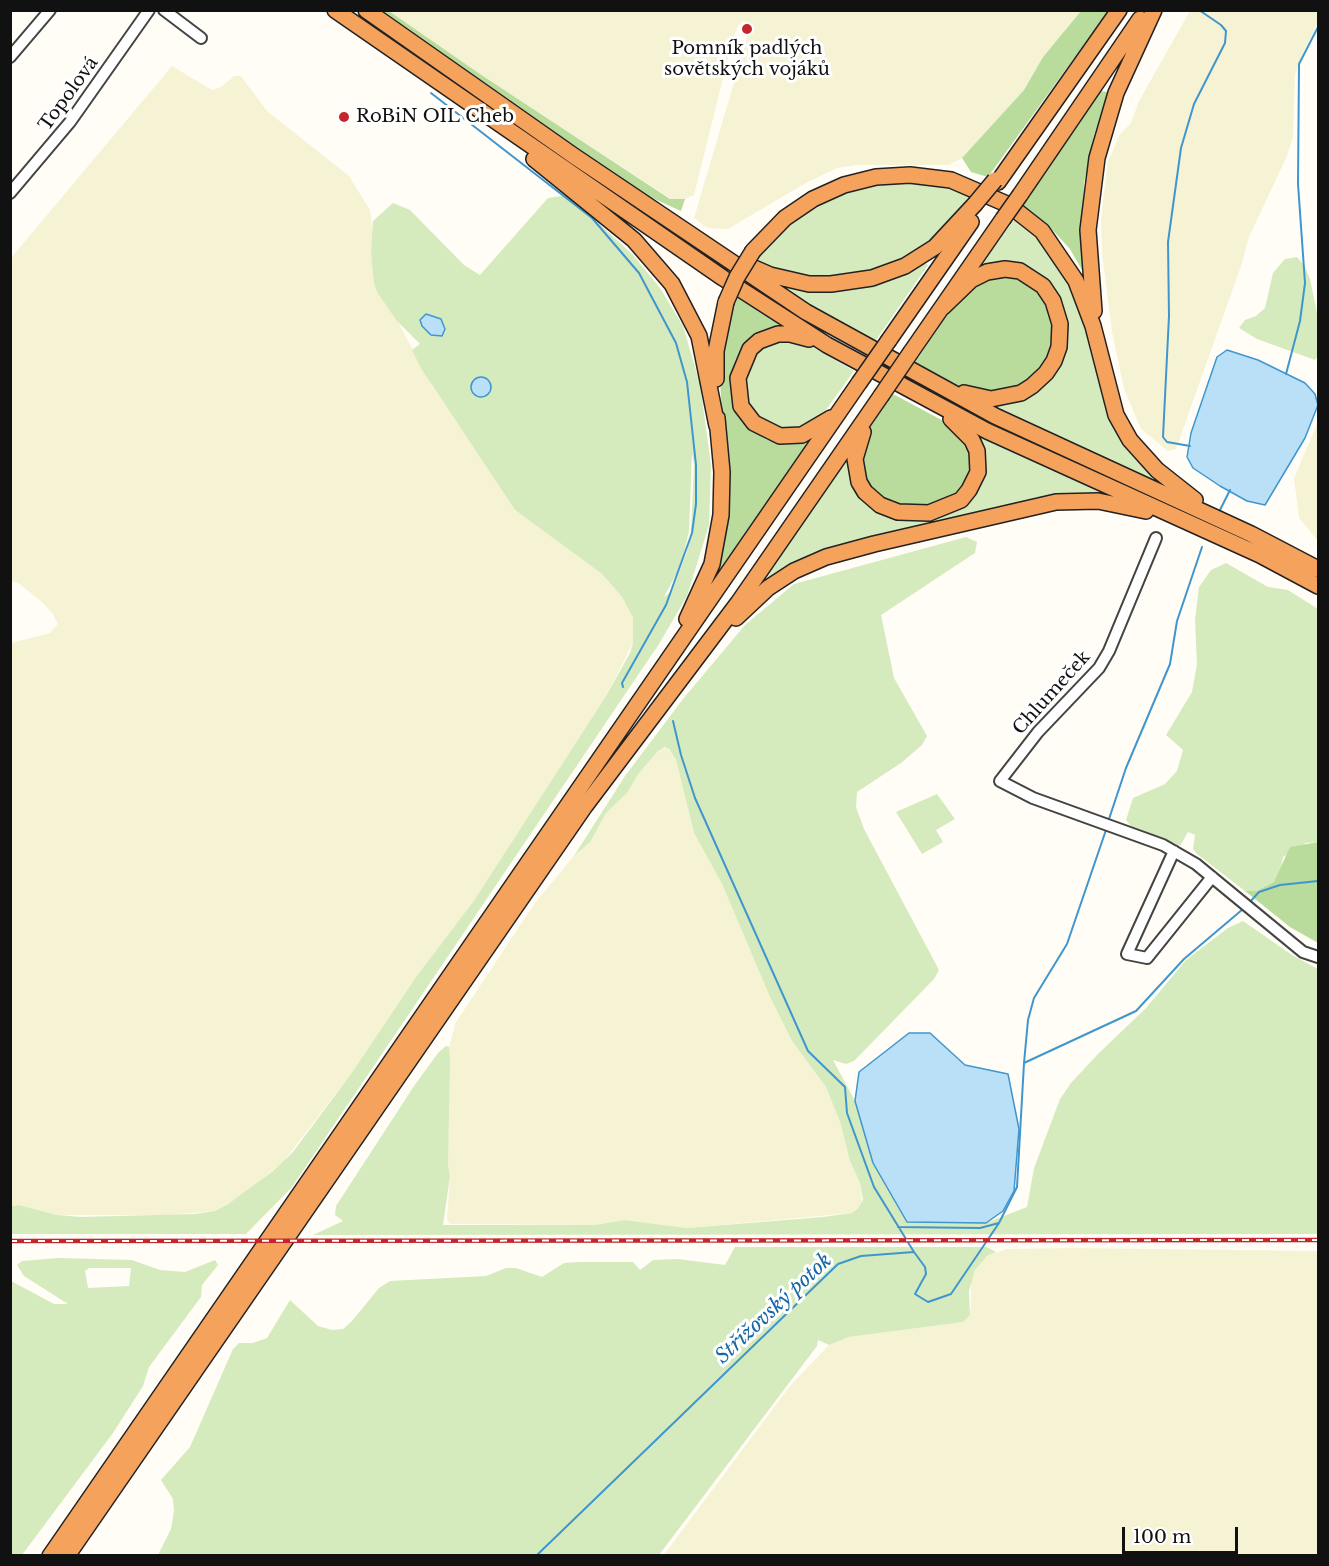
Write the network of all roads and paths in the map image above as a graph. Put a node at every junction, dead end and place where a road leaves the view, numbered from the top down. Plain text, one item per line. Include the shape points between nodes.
1 (50, 10) edge
2 (149, 10) edge
3 (164, 10) edge
4 (335, 10) edge
5 (366, 10) edge
6 (1119, 10) edge
7 (1146, 10) edge
8 (1154, 10) edge
9 (201, 38) dead end
10 (10, 57) edge
11 (453, 92) junction
12 (12, 189) edge
13 (978, 205) junction
14 (712, 249) junction
15 (943, 307) junction
16 (827, 345) junction
17 (1099, 347) junction
18 (934, 384) junction
19 (881, 396) junction
20 (928, 400) junction
21 (838, 413) junction
22 (717, 426) junction
23 (1178, 518) junction
24 (1251, 534) junction
25 (1156, 538) dead end
26 (1318, 569) edge
27 (1318, 586) edge
28 (668, 660) junction
29 (672, 693) junction
30 (1174, 851) junction
31 (1212, 877) junction
32 (1318, 957) edge
33 (50, 1556) edge
34 (67, 1556) edge

1 - 10 street
2 - 12 street, Topolová via 70,122
3 - 9 street
4 - 11 highway
5 - 14 highway
6 - 13 highway via 1015,159
7 - 15 highway, bridge
8 - 17 highway via 1116,93 1094,176 1088,249
11 - 16 highway
11 - 22 highway via 620,228 660,267 684,304 704,355
13 - 14 highway via 921,257 888,273 852,282 809,284 788,280
13 - 21 highway, bridge
14 - 18 highway via 806,312
15 - 18 highway via 971,280 987,272 1020,271 1043,286 1053,301 1060,324 1059,346 1046,373 1032,386 1006,397 991,399
15 - 19 highway, bridge
16 - 20 highway
16 - 21 highway via 790,334 759,341 743,362 738,378 739,398 754,423 780,436 802,435
17 - 22 highway, bridge via 1076,281 1053,245 1022,213 975,188 928,176 892,175 844,185 813,200 785,218 753,251 726,302 716,351
17 - 24 highway via 1116,414 1141,454 1185,494
18 - 24 highway
19 - 20 highway via 860,438 856,471 872,500 907,514 951,506 969,490 978,472 972,440
19 - 29 highway
20 - 23 highway
21 - 28 highway
22 - 28 highway via 722,493 717,540 703,585
23 - 27 highway
23 - 29 highway via 1098,501 1056,502 826,557 780,580 755,600
24 - 26 highway
25 - 30 street, Chlumeček via 1101,666 1038,732 1000,781 1049,805
28 - 33 highway
29 - 34 highway via 585,806
30 - 31 street
30 - 31 street via 1127,954 1147,958
31 - 32 street via 1303,951

